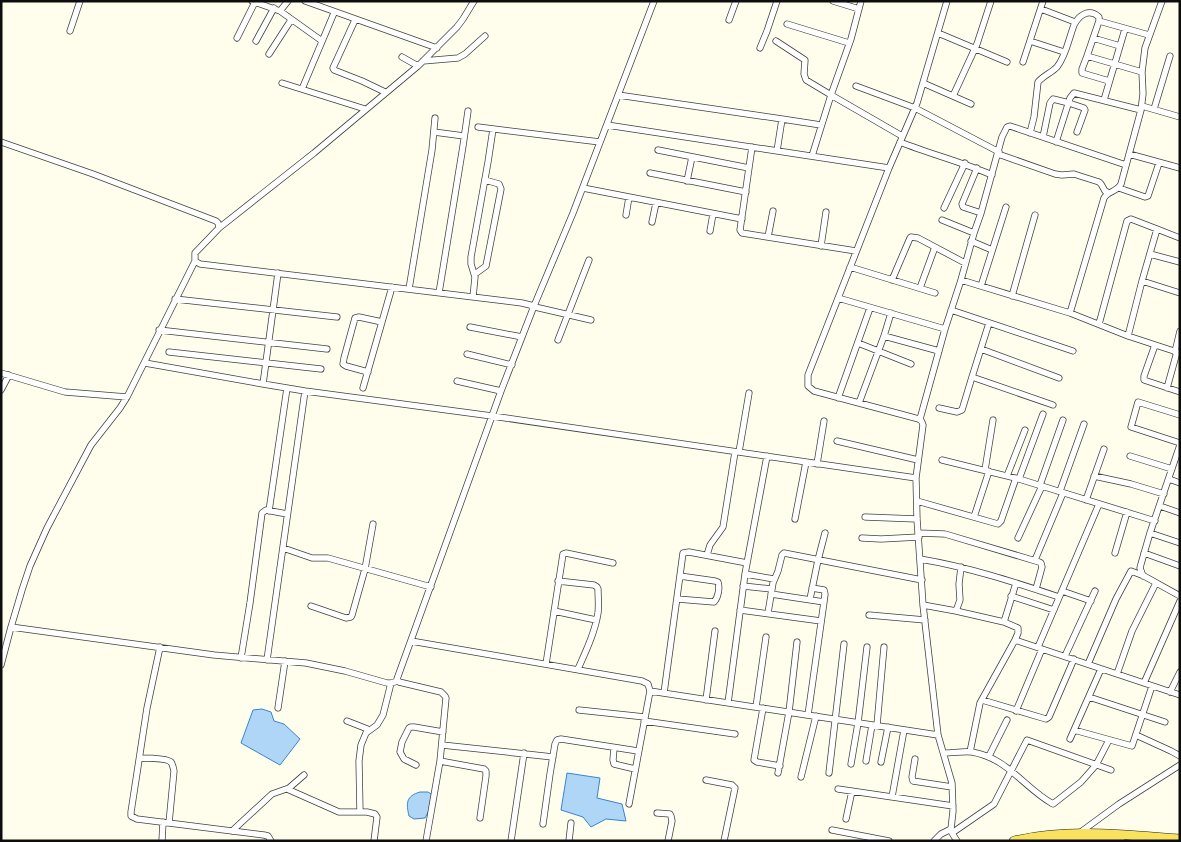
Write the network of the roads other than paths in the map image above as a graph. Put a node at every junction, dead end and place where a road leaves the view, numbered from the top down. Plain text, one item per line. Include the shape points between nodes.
1 (80, 1) edge
2 (288, 1) edge
3 (305, 1) edge
4 (474, 1) edge
5 (654, 1) edge
6 (736, 1) edge
7 (777, 1) edge
8 (833, 1) edge
9 (861, 1) edge
10 (947, 1) edge
11 (991, 1) edge
12 (1043, 1) edge
13 (1162, 1) edge
14 (254, 2) edge
15 (264, 3) edge
16 (859, 9) junction
17 (1041, 9) junction
18 (277, 10) junction
19 (334, 12) junction
20 (292, 20) junction
21 (355, 20) junction
22 (729, 20) dead end
23 (1099, 21) junction
24 (1075, 22) junction
25 (787, 24) dead end
26 (1125, 28) junction
27 (70, 31) dead end
28 (938, 33) junction
29 (1149, 35) junction
30 (485, 36) dead end
31 (237, 38) dead end
32 (1093, 38) junction
33 (256, 41) dead end
34 (322, 41) junction
35 (776, 41) dead end
36 (1030, 41) junction
37 (849, 42) junction
38 (1120, 46) junction
39 (437, 48) junction
40 (760, 48) dead end
41 (975, 48) junction
42 (1064, 52) junction
43 (269, 54) dead end
44 (1087, 56) junction
45 (1170, 56) dead end
46 (402, 57) dead end
47 (1007, 62) dead end
48 (1023, 62) dead end
49 (420, 64) junction
50 (1114, 64) junction
51 (1142, 72) junction
52 (1109, 81) junction
53 (282, 83) dead end
54 (923, 83) junction
55 (856, 86) dead end
56 (302, 89) junction
57 (385, 92) junction
58 (618, 95) junction
59 (831, 95) junction
60 (953, 96) junction
61 (1104, 100) junction
62 (1069, 102) junction
63 (970, 104) dead end
64 (915, 108) junction
65 (1141, 108) junction
66 (365, 109) junction
67 (1154, 109) junction
68 (468, 111) dead end
69 (1180, 117) edge
70 (435, 118) dead end
71 (782, 119) junction
72 (607, 125) junction
73 (821, 125) junction
74 (478, 127) dead end
75 (493, 129) junction
76 (434, 132) junction
77 (1077, 132) dead end
78 (1030, 133) junction
79 (464, 136) junction
80 (1043, 137) junction
81 (901, 139) junction
82 (1, 142) edge
83 (600, 142) junction
84 (1056, 142) junction
85 (752, 147) junction
86 (658, 150) dead end
87 (777, 151) junction
88 (998, 153) junction
89 (1129, 154) junction
90 (812, 156) junction
91 (692, 157) junction
92 (965, 163) junction
93 (1160, 163) junction
94 (1126, 165) junction
95 (749, 168) junction
96 (889, 168) junction
97 (977, 168) junction
98 (1180, 168) edge
99 (650, 173) dead end
100 (992, 175) junction
101 (485, 180) junction
102 (687, 181) junction
103 (583, 188) junction
104 (1119, 188) junction
105 (746, 192) junction
106 (1109, 192) junction
107 (629, 198) junction
108 (656, 203) junction
109 (1006, 207) dead end
110 (944, 208) dead end
111 (773, 211) dead end
112 (826, 212) dead end
113 (713, 214) junction
114 (981, 214) junction
115 (626, 215) dead end
116 (1035, 215) dead end
117 (742, 219) junction
118 (942, 220) dead end
119 (652, 222) dead end
120 (219, 228) junction
121 (1157, 229) junction
122 (710, 231) dead end
123 (974, 232) junction
124 (768, 237) junction
125 (1180, 238) edge
126 (971, 241) junction
127 (821, 246) junction
128 (935, 247) junction
129 (992, 250) junction
130 (856, 251) junction
131 (1150, 254) junction
132 (589, 260) dead end
133 (195, 261) junction
134 (1180, 262) edge
135 (965, 263) junction
136 (850, 267) junction
137 (278, 273) junction
138 (475, 274) junction
139 (892, 280) junction
140 (961, 280) junction
141 (1142, 281) junction
142 (981, 286) junction
143 (392, 287) junction
144 (920, 288) junction
145 (409, 289) junction
146 (439, 293) junction
147 (935, 293) dead end
148 (1180, 293) edge
149 (1012, 296) junction
150 (472, 297) junction
151 (838, 298) junction
152 (175, 299) junction
153 (534, 306) junction
154 (870, 308) junction
155 (273, 310) junction
156 (951, 310) junction
157 (1070, 313) junction
158 (568, 314) junction
159 (891, 314) junction
160 (338, 317) dead end
161 (591, 320) dead end
162 (382, 322) junction
163 (989, 323) junction
164 (1099, 324) junction
165 (470, 327) dead end
166 (945, 329) junction
167 (160, 330) junction
168 (1180, 332) edge
169 (884, 336) junction
170 (1128, 336) junction
171 (522, 337) junction
172 (558, 340) dead end
173 (269, 342) junction
174 (858, 343) junction
175 (1155, 345) junction
176 (327, 349) dead end
177 (981, 349) junction
178 (939, 351) junction
179 (1073, 351) dead end
180 (169, 352) dead end
181 (878, 352) junction
182 (1177, 352) edge
183 (467, 354) dead end
184 (267, 362) junction
185 (145, 363) junction
186 (911, 364) dead end
187 (512, 365) junction
188 (321, 369) dead end
189 (368, 372) junction
190 (1, 373) edge
191 (9, 375) junction
192 (972, 377) junction
193 (1059, 378) dead end
194 (457, 381) dead end
195 (264, 384) junction
196 (287, 388) junction
197 (363, 388) dead end
198 (1167, 388) junction
199 (1, 390) edge
200 (305, 391) junction
201 (501, 391) junction
202 (1180, 392) edge
203 (748, 393) dead end
204 (127, 397) junction
205 (838, 398) junction
206 (859, 403) junction
207 (1053, 405) dead end
208 (938, 408) dead end
209 (1043, 414) dead end
210 (1180, 415) edge
211 (492, 416) junction
212 (920, 419) junction
213 (824, 420) dead end
214 (993, 420) dead end
215 (1063, 420) dead end
216 (1084, 424) dead end
217 (1024, 430) dead end
218 (837, 441) dead end
219 (1180, 444) edge
220 (1104, 449) dead end
221 (737, 452) junction
222 (767, 456) junction
223 (1130, 456) dead end
224 (918, 460) junction
225 (942, 460) dead end
226 (806, 462) junction
227 (817, 464) junction
228 (1172, 469) junction
229 (987, 470) junction
230 (1007, 476) junction
231 (1094, 476) junction
232 (916, 478) junction
233 (1018, 479) junction
234 (1169, 479) junction
235 (1180, 483) edge
236 (1041, 486) junction
237 (1061, 492) junction
238 (1164, 494) junction
239 (1086, 500) junction
240 (917, 501) junction
241 (1099, 504) junction
242 (1160, 506) junction
243 (269, 511) junction
244 (1127, 512) junction
245 (1180, 513) edge
246 (287, 514) junction
247 (865, 516) dead end
248 (974, 517) junction
249 (795, 519) dead end
250 (917, 519) junction
251 (1154, 521) junction
252 (374, 524) dead end
253 (825, 533) dead end
254 (1150, 533) junction
255 (918, 535) junction
256 (862, 538) dead end
257 (1018, 538) dead end
258 (1180, 544) edge
259 (283, 548) junction
260 (1115, 553) dead end
261 (1144, 554) junction
262 (707, 555) junction
263 (920, 559) junction
264 (818, 560) junction
265 (1035, 560) junction
266 (614, 563) dead end
267 (747, 563) junction
268 (1180, 566) edge
269 (961, 567) junction
270 (365, 569) junction
271 (745, 574) junction
272 (680, 576) junction
273 (1143, 576) junction
274 (774, 579) junction
275 (922, 580) junction
276 (558, 581) junction
277 (1016, 583) junction
278 (1156, 583) junction
279 (743, 586) junction
280 (431, 587) junction
281 (812, 588) junction
282 (1036, 589) junction
283 (772, 591) junction
284 (1095, 591) dead end
285 (1061, 594) junction
286 (1011, 596) junction
287 (1180, 596) edge
288 (677, 599) junction
289 (810, 599) junction
290 (1091, 601) junction
291 (1180, 601) edge
292 (824, 602) junction
293 (924, 605) junction
294 (311, 606) dead end
295 (554, 610) junction
296 (740, 610) junction
297 (1054, 610) junction
298 (956, 611) junction
299 (768, 613) junction
300 (869, 615) dead end
301 (596, 620) junction
302 (925, 620) junction
303 (821, 621) junction
304 (1004, 622) junction
305 (10, 627) junction
306 (714, 631) dead end
307 (766, 638) dead end
308 (1015, 640) junction
309 (411, 641) junction
310 (797, 642) dead end
311 (844, 644) dead end
312 (160, 647) junction
313 (867, 647) dead end
314 (884, 647) dead end
315 (1040, 648) junction
316 (1065, 656) junction
317 (242, 658) junction
318 (1074, 659) junction
319 (268, 660) junction
320 (285, 661) junction
321 (546, 664) junction
322 (1088, 664) junction
323 (1, 665) edge
324 (578, 669) junction
325 (1101, 669) junction
326 (1180, 672) edge
327 (1117, 674) junction
328 (398, 681) junction
329 (391, 683) junction
330 (1144, 683) junction
331 (1152, 686) junction
332 (650, 691) junction
333 (1170, 692) junction
334 (664, 693) junction
335 (1180, 695) edge
336 (1089, 697) junction
337 (706, 700) junction
338 (982, 700) junction
339 (728, 703) junction
340 (756, 707) junction
341 (278, 708) dead end
342 (764, 708) junction
343 (579, 710) dead end
344 (1016, 711) junction
345 (789, 712) junction
346 (1143, 714) junction
347 (808, 715) junction
348 (816, 716) junction
349 (644, 719) junction
350 (836, 719) junction
351 (1007, 720) dead end
352 (347, 721) dead end
353 (1165, 722) dead end
354 (858, 723) junction
355 (874, 725) junction
356 (888, 727) junction
357 (370, 730) junction
358 (904, 730) junction
359 (1074, 730) junction
360 (442, 732) junction
361 (735, 734) dead end
362 (938, 735) junction
363 (1136, 735) junction
364 (1070, 739) dead end
365 (1109, 740) junction
366 (442, 745) junction
367 (614, 748) junction
368 (638, 751) junction
369 (970, 752) junction
370 (524, 753) junction
371 (944, 754) junction
372 (989, 756) junction
373 (1180, 756) edge
374 (553, 757) junction
375 (140, 758) junction
376 (915, 759) dead end
377 (440, 760) junction
378 (866, 761) dead end
379 (881, 762) dead end
380 (851, 764) dead end
381 (416, 765) dead end
382 (1096, 765) junction
383 (780, 766) junction
384 (635, 769) junction
385 (1179, 769) edge
386 (1010, 770) junction
387 (1111, 770) dead end
388 (829, 773) dead end
389 (778, 774) dead end
390 (304, 775) dead end
391 (801, 777) dead end
392 (706, 780) dead end
393 (952, 787) junction
394 (287, 789) junction
395 (838, 789) dead end
396 (852, 791) junction
397 (892, 797) junction
398 (629, 804) dead end
399 (953, 806) junction
400 (360, 812) junction
401 (657, 813) dead end
402 (480, 818) dead end
403 (846, 819) dead end
404 (166, 822) junction
405 (571, 823) dead end
406 (543, 824) dead end
407 (832, 830) dead end
408 (232, 831) junction
409 (952, 831) junction
410 (1078, 834) junction
411 (1180, 839) edge
412 (162, 841) edge
413 (271, 841) edge
414 (374, 841) edge
415 (426, 841) edge
416 (511, 841) edge
417 (569, 841) edge
418 (668, 841) edge
419 (724, 841) edge
420 (889, 841) edge
421 (934, 841) edge
422 (957, 841) edge
423 (1014, 841) edge
424 (1055, 841) edge
425 (1120, 841) edge

1 - 27 street
2 - 18 street
3 - 19 street
4 - 39 street
5 - 58 street
6 - 22 street
7 - 40 street
8 - 16 street
9 - 16 street
10 - 28 street
11 - 41 street
12 - 17 street
13 - 29 street
14 - 15 street
14 - 31 street
15 - 18 street
16 - 37 street
17 - 24 street
17 - 36 street
18 - 20 street
18 - 33 street
19 - 21 street
19 - 34 street
20 - 34 street
20 - 43 street
21 - 39 street
21 - 57 street via 333,68
23 - 24 street via 1097,15 1089,12
23 - 26 street
23 - 32 street
24 - 42 street
25 - 37 street
26 - 29 street
26 - 38 street
28 - 41 street
28 - 54 street
29 - 51 street
30 - 49 street via 462,57
32 - 38 street
32 - 44 street
34 - 56 street
35 - 59 street via 805,60 806,80
36 - 42 street
36 - 48 street
37 - 59 street
38 - 50 street
39 - 49 street
41 - 47 street
41 - 60 street
42 - 78 street via 1058,66 1038,82
44 - 50 street
44 - 52 street via 1082,74
45 - 67 street
46 - 49 street
49 - 57 street
50 - 51 street
50 - 52 street
51 - 65 street via 1144,94
52 - 61 street
53 - 56 street
54 - 60 street
54 - 64 street
55 - 64 street
56 - 66 street
57 - 66 street
58 - 71 street
58 - 72 street
59 - 73 street
59 - 81 street
60 - 63 street
61 - 62 street via 1074,93
61 - 65 street
62 - 77 street via 1084,108
62 - 80 street via 1051,100
62 - 84 street
64 - 81 street
64 - 88 street
65 - 67 street
65 - 89 street
66 - 120 street
67 - 69 street
68 - 79 street
70 - 76 street
71 - 73 street
71 - 87 street
72 - 83 street
72 - 85 street
73 - 90 street
74 - 75 street
75 - 83 street
75 - 101 street
76 - 79 street
76 - 145 street
78 - 80 street
78 - 88 street via 1008,126
79 - 146 street
80 - 84 street
81 - 92 street via 934,155
81 - 96 street
82 - 120 street via 216,221
83 - 103 street
84 - 94 street
85 - 87 street
85 - 95 street
86 - 91 street
87 - 90 street
88 - 100 street
88 - 106 street via 1055,174 1074,174 1098,182
89 - 93 street
89 - 94 street
90 - 96 street
91 - 95 street
91 - 102 street
92 - 97 street
92 - 110 street
93 - 98 street
93 - 104 street via 1148,196
94 - 104 street
95 - 105 street
96 - 130 street
97 - 100 street
97 - 114 street via 962,204
99 - 102 street
100 - 114 street
101 - 138 street via 471,257
101 - 138 street via 499,184 501,189 486,266
102 - 105 street
103 - 107 street
103 - 153 street
104 - 106 street
105 - 117 street
106 - 157 street via 1104,198
107 - 108 street
107 - 115 street
108 - 113 street
108 - 119 street
109 - 129 street
111 - 124 street
112 - 127 street
113 - 117 street
113 - 122 street
114 - 123 street
116 - 149 street
117 - 124 street via 742,233
118 - 123 street
120 - 133 street via 195,253
121 - 125 street
121 - 131 street
121 - 164 street via 1131,219 1127,221
123 - 126 street
124 - 127 street
126 - 129 street
126 - 135 street
127 - 130 street
128 - 135 street
128 - 139 street via 910,238
128 - 144 street
129 - 142 street
130 - 136 street
131 - 134 street
131 - 141 street
132 - 158 street
133 - 137 street
133 - 152 street
135 - 140 street
136 - 139 street
136 - 151 street
137 - 143 street
137 - 155 street
138 - 150 street
139 - 144 street
140 - 142 street
140 - 156 street
141 - 148 street
141 - 170 street
142 - 149 street
143 - 145 street
143 - 162 street
144 - 147 street
145 - 146 street
146 - 150 street
149 - 157 street
150 - 153 street
151 - 154 street
151 - 205 street via 807,381 814,391
152 - 155 street
152 - 167 street
153 - 158 street
153 - 171 street
154 - 159 street
154 - 174 street
155 - 160 street
155 - 173 street
156 - 163 street
156 - 166 street
157 - 164 street
158 - 161 street
158 - 172 street
159 - 166 street
159 - 169 street
162 - 189 street
162 - 189 street via 355,318 343,364
163 - 177 street
163 - 179 street
164 - 170 street
165 - 171 street
166 - 178 street
167 - 173 street
167 - 185 street
168 - 182 street
169 - 178 street
169 - 181 street
170 - 175 street
171 - 187 street
173 - 176 street
173 - 184 street
174 - 181 street
174 - 205 street
175 - 182 street
175 - 198 street via 1144,379
177 - 192 street
177 - 193 street
178 - 212 street
180 - 184 street
181 - 186 street
181 - 206 street
182 - 198 street
183 - 187 street
184 - 188 street
184 - 195 street
185 - 195 street
185 - 204 street
187 - 201 street
189 - 197 street
190 - 191 street
191 - 199 street
191 - 204 street via 65,392
192 - 207 street
192 - 208 street via 962,410
194 - 201 street
195 - 196 street
196 - 200 street
196 - 243 street
198 - 202 street
200 - 211 street
200 - 246 street
201 - 211 street
203 - 221 street
204 - 305 street via 91,445 47,528 30,566
205 - 206 street
206 - 212 street
209 - 233 street
210 - 219 street via 1138,402 1131,427
211 - 221 street
211 - 280 street
212 - 224 street via 923,425
213 - 227 street
214 - 229 street
215 - 236 street
216 - 237 street
217 - 230 street
218 - 224 street
219 - 228 street
220 - 231 street
221 - 222 street
221 - 262 street via 723,527
222 - 226 street
222 - 267 street
223 - 228 street
224 - 232 street
225 - 229 street
226 - 227 street
226 - 249 street
227 - 232 street
228 - 234 street
229 - 230 street
229 - 248 street
230 - 233 street
231 - 238 street
231 - 239 street
232 - 240 street
233 - 236 street
233 - 248 street via 1000,523
234 - 235 street
234 - 238 street
236 - 237 street
236 - 257 street
237 - 239 street
237 - 265 street
238 - 242 street
239 - 241 street
240 - 248 street
240 - 250 street
241 - 244 street
241 - 285 street
242 - 245 street
242 - 251 street
243 - 246 street
243 - 317 street via 262,513
244 - 251 street
244 - 260 street
246 - 259 street
247 - 250 street
250 - 255 street
251 - 254 street
252 - 270 street
253 - 264 street
254 - 258 street
254 - 261 street
255 - 256 street
255 - 263 street
255 - 265 street via 945,534
259 - 270 street
259 - 319 street
261 - 268 street
261 - 273 street via 1140,566
262 - 267 street
262 - 272 street via 684,553
263 - 269 street
263 - 275 street
264 - 274 street via 784,553
264 - 275 street
264 - 281 street
265 - 282 street via 1042,567
266 - 276 street via 564,554
267 - 271 street
269 - 277 street
269 - 298 street via 960,600
270 - 280 street
270 - 294 street via 351,617
271 - 274 street
271 - 279 street
272 - 288 street
272 - 288 street via 718,582 719,586 714,602
273 - 278 street
273 - 322 street via 1130,572
274 - 283 street
275 - 293 street
276 - 295 street
276 - 301 street via 597,587
277 - 282 street
277 - 286 street
278 - 287 street
278 - 327 street via 1132,631
279 - 283 street
279 - 296 street
280 - 309 street
281 - 289 street
281 - 292 street via 824,590
282 - 285 street
283 - 289 street
283 - 299 street
284 - 290 street
285 - 290 street
285 - 297 street
286 - 297 street
286 - 304 street
288 - 334 street
289 - 292 street
290 - 316 street
291 - 330 street
292 - 303 street
293 - 298 street
293 - 302 street
295 - 301 street
295 - 321 street
296 - 299 street
296 - 339 street
297 - 315 street
298 - 304 street
299 - 303 street
300 - 302 street
301 - 324 street
302 - 362 street
303 - 347 street
304 - 308 street via 1018,628
305 - 312 street
305 - 323 street
306 - 337 street
307 - 340 street
308 - 315 street
308 - 338 street
309 - 321 street
309 - 328 street
310 - 345 street
311 - 350 street
312 - 317 street
312 - 375 street
313 - 354 street
314 - 355 street
315 - 316 street
315 - 344 street
316 - 318 street
317 - 319 street
318 - 322 street
318 - 344 street via 1048,718
319 - 320 street
320 - 329 street
320 - 341 street
321 - 324 street
322 - 325 street
324 - 332 street via 642,680
325 - 327 street
325 - 336 street
326 - 333 street
327 - 330 street
328 - 329 street
328 - 360 street via 441,692 445,696
329 - 357 street via 383,714
330 - 331 street
331 - 333 street
331 - 346 street
332 - 334 street
332 - 349 street
333 - 335 street
334 - 337 street
336 - 346 street
336 - 359 street
337 - 339 street
338 - 344 street
338 - 369 street
339 - 340 street
340 - 342 street
342 - 345 street
342 - 383 street via 754,760
343 - 349 street
345 - 347 street
345 - 383 street
346 - 353 street
346 - 363 street
347 - 348 street
348 - 350 street
348 - 391 street
349 - 361 street
349 - 368 street
350 - 354 street
350 - 388 street
351 - 372 street
352 - 357 street
354 - 355 street
354 - 380 street
355 - 356 street
355 - 378 street
356 - 358 street
356 - 379 street
357 - 400 street via 361,745 359,761
358 - 362 street
358 - 397 street
359 - 364 street
359 - 365 street
360 - 366 street
360 - 381 street via 409,728 400,752 404,759
362 - 371 street
363 - 365 street via 1132,746
363 - 373 street
365 - 382 street
366 - 370 street
366 - 377 street
367 - 368 street
367 - 374 street via 561,739 556,742
367 - 384 street via 614,764
368 - 384 street
369 - 371 street
369 - 372 street
370 - 374 street
370 - 416 street
371 - 393 street
372 - 386 street
374 - 406 street
375 - 404 street via 165,760 172,764 174,770
375 - 404 street via 131,816
376 - 393 street via 913,782
377 - 402 street via 486,771
377 - 415 street
382 - 386 street via 1028,740
382 - 386 street via 1054,804
382 - 387 street
383 - 389 street
384 - 398 street
385 - 410 street via 1119,804
386 - 409 street via 994,804
390 - 394 street
392 - 419 street via 735,788
393 - 399 street
394 - 400 street via 340,812
394 - 408 street via 272,794
395 - 396 street
396 - 397 street
396 - 403 street
397 - 399 street
399 - 409 street
400 - 414 street via 376,815
401 - 418 street via 671,816
404 - 408 street
404 - 412 street
405 - 417 street
407 - 420 street
408 - 413 street via 268,836
409 - 421 street via 941,834
409 - 422 street
410 - 411 main road
410 - 423 main road
424 - 425 main road

